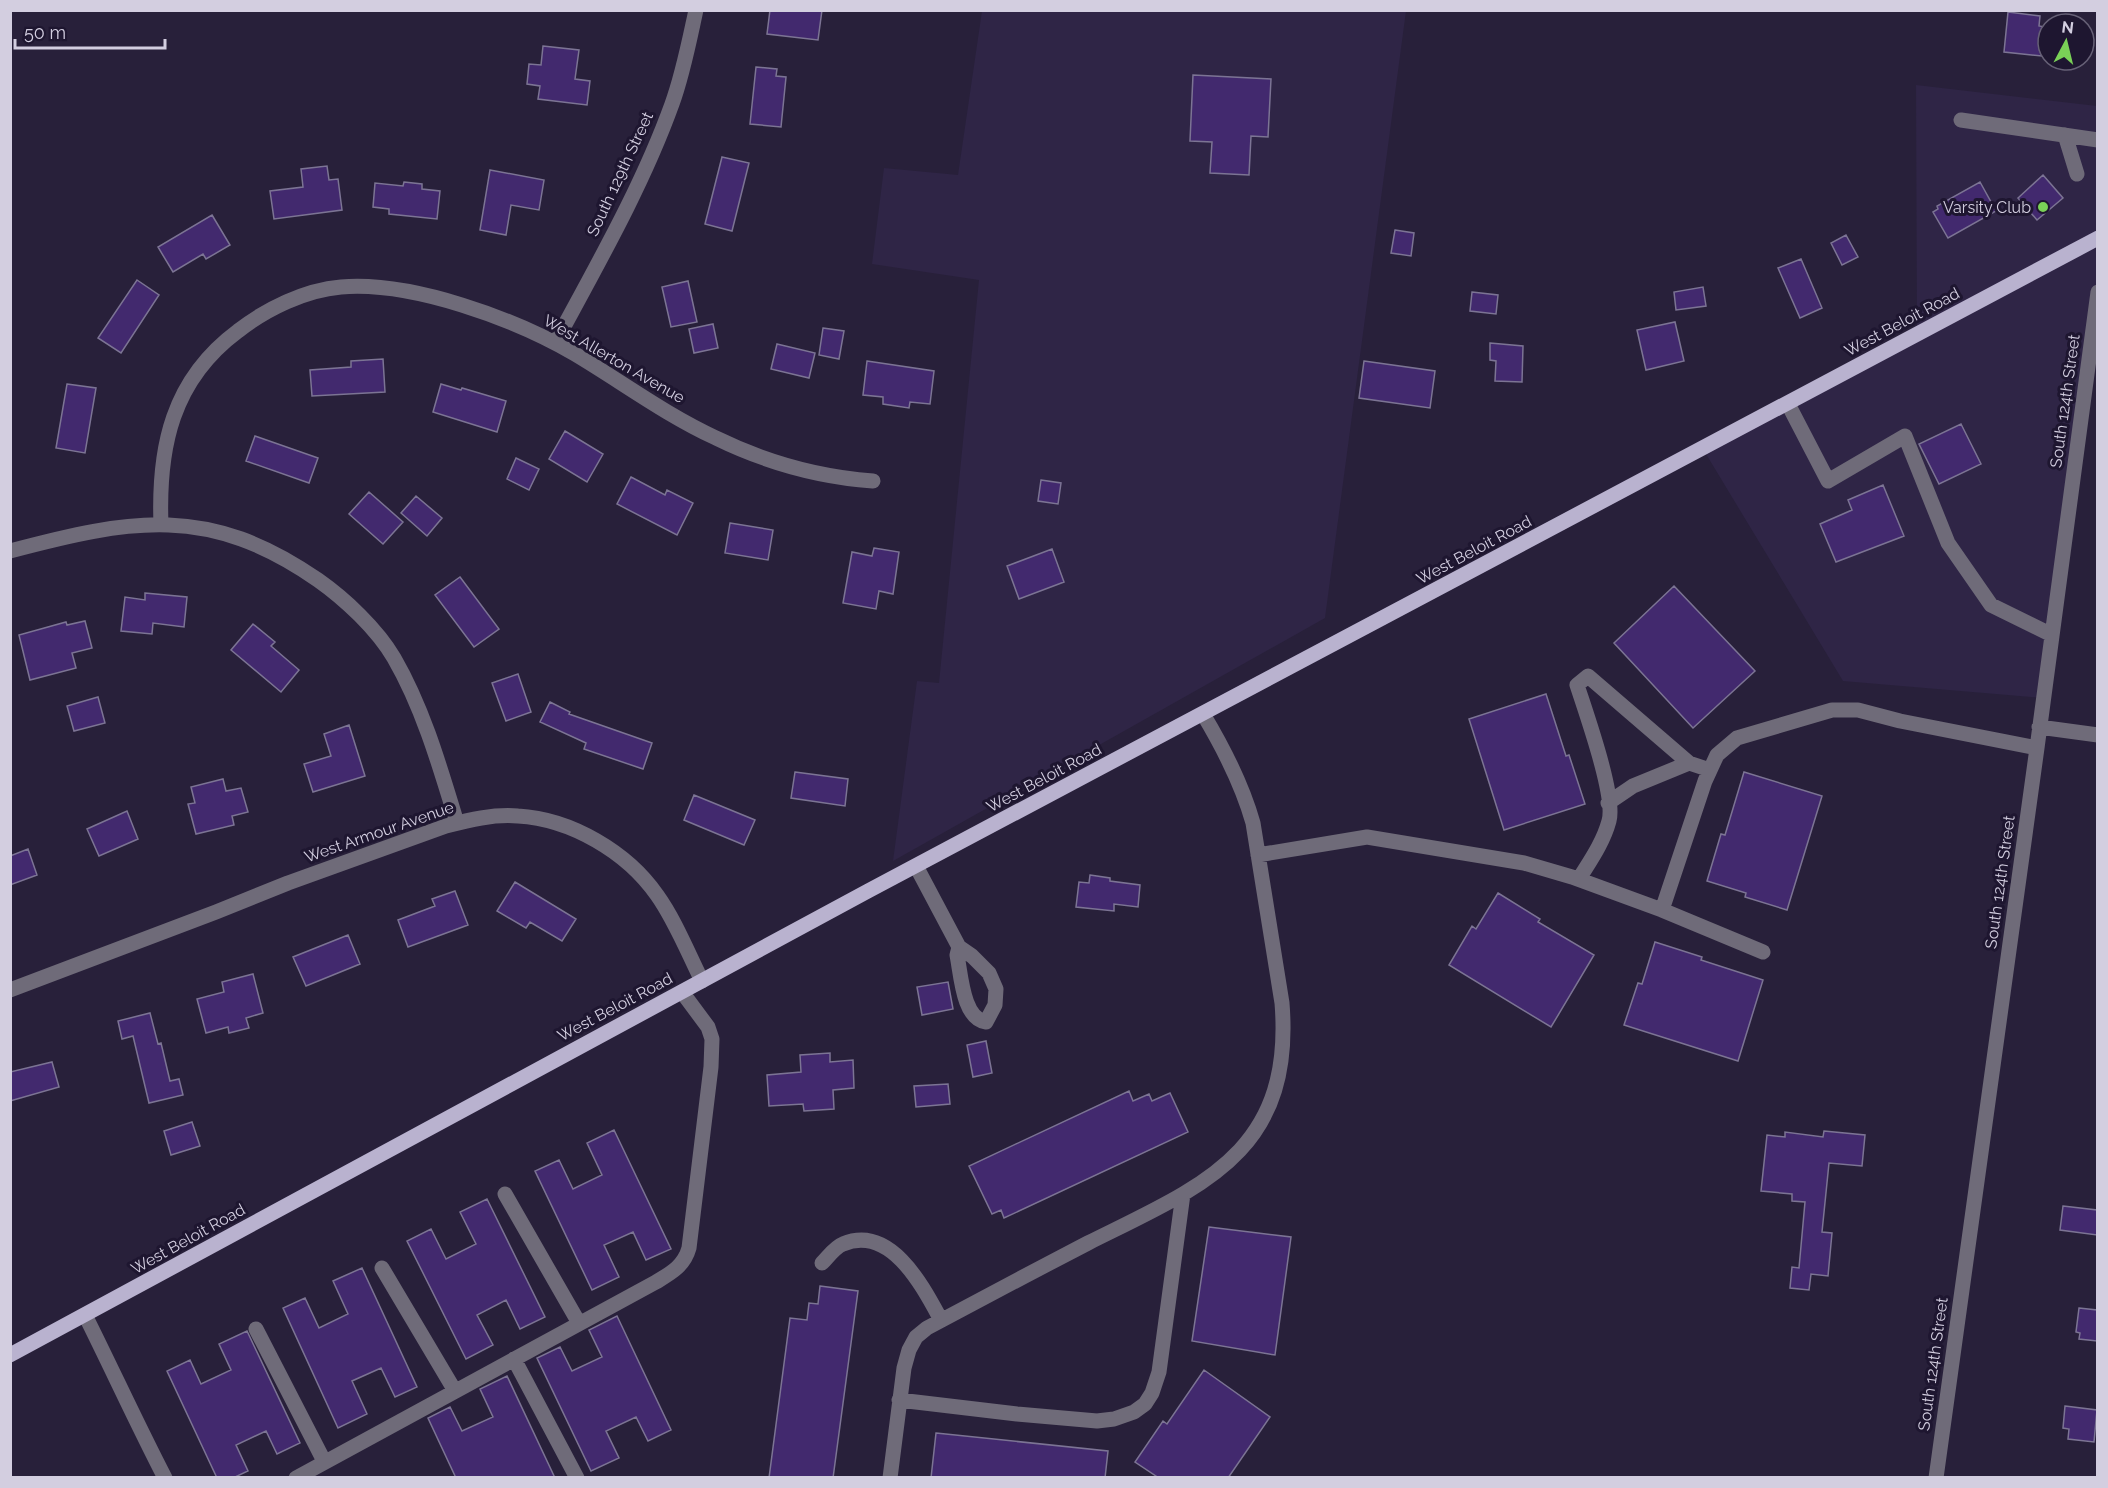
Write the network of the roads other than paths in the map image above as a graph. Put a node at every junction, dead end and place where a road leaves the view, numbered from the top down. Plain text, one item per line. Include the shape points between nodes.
1 (696, 10) edge
2 (1961, 120) dead end
3 (2065, 135) junction
4 (2097, 140) edge
5 (2077, 174) dead end
6 (2097, 238) edge
7 (2097, 292) edge
8 (555, 343) junction
9 (2091, 385) edge
10 (1788, 404) junction
11 (873, 481) dead end
12 (160, 525) junction
13 (10, 551) edge
14 (2052, 635) junction
15 (1203, 714) junction
16 (2039, 727) junction
17 (2097, 735) edge
18 (2037, 748) junction
19 (1689, 763) junction
20 (1710, 770) junction
21 (1608, 803) junction
22 (457, 823) junction
23 (1258, 855) junction
24 (916, 866) junction
25 (1579, 879) junction
26 (1662, 910) junction
27 (959, 947) dead end
28 (1763, 952) dead end
29 (702, 981) junction
30 (10, 990) edge
31 (682, 992) junction
32 (505, 1194) dead end
33 (1183, 1194) junction
34 (822, 1263) dead end
35 (382, 1268) dead end
36 (85, 1315) junction
37 (941, 1320) junction
38 (579, 1323) junction
39 (256, 1329) dead end
40 (10, 1355) edge
41 (514, 1359) junction
42 (455, 1391) junction
43 (899, 1400) junction
44 (324, 1461) junction
45 (165, 1478) edge
46 (296, 1478) edge
47 (577, 1478) edge
48 (890, 1478) edge
49 (1935, 1478) edge

1 - 8 street, South 129th Street via 680,80 654,149
2 - 3 street
3 - 4 street
3 - 5 street
6 - 10 main road, West Beloit Road
7 - 9 street, South 124th Street
8 - 11 street, West Allerton Avenue via 714,438 804,470
8 - 12 street, West Allerton Avenue via 472,308 380,288 327,289 269,310 226,340 206,360 181,396 164,454
9 - 14 street, South 124th Street
10 - 14 street via 1827,481 1905,436 1948,543 1991,605
10 - 15 main road, West Beloit Road
12 - 13 street via 79,533
12 - 22 street via 208,529 258,544 295,564 352,608 383,642 405,679
14 - 16 street, South 124th Street
15 - 23 street via 1246,798
15 - 24 main road, West Beloit Road
16 - 17 street
16 - 18 street, South 124th Street
18 - 20 street via 1858,710 1832,710 1737,738 1717,755
18 - 49 street, South 124th Street
19 - 20 street
19 - 21 street via 1633,786
19 - 21 street via 1588,676 1577,685 1605,778
20 - 26 street
21 - 25 street via 1610,819 1599,847
22 - 29 street, West Armour Avenue via 520,816 557,823 603,844 644,877 659,897
22 - 30 street, West Armour Avenue
23 - 25 street via 1366,837 1524,863
23 - 33 street via 1282,1004 1283,1049 1278,1077 1255,1132 1214,1174
24 - 27 street
24 - 29 main road, West Beloit Road
25 - 26 street
26 - 28 street
29 - 31 main road, West Beloit Road
31 - 36 main road, West Beloit Road
31 - 38 street via 712,1039 689,1248 672,1272
32 - 38 street
33 - 37 street
33 - 43 street via 1159,1372 1152,1393 1134,1412 1097,1421
34 - 37 street via 841,1245 874,1242 900,1257 919,1280
35 - 42 street
36 - 40 main road, West Beloit Road
36 - 45 street
37 - 43 street via 916,1337 909,1350
38 - 41 street
39 - 44 street
41 - 42 street
41 - 47 street
42 - 44 street
43 - 48 street
44 - 46 street

